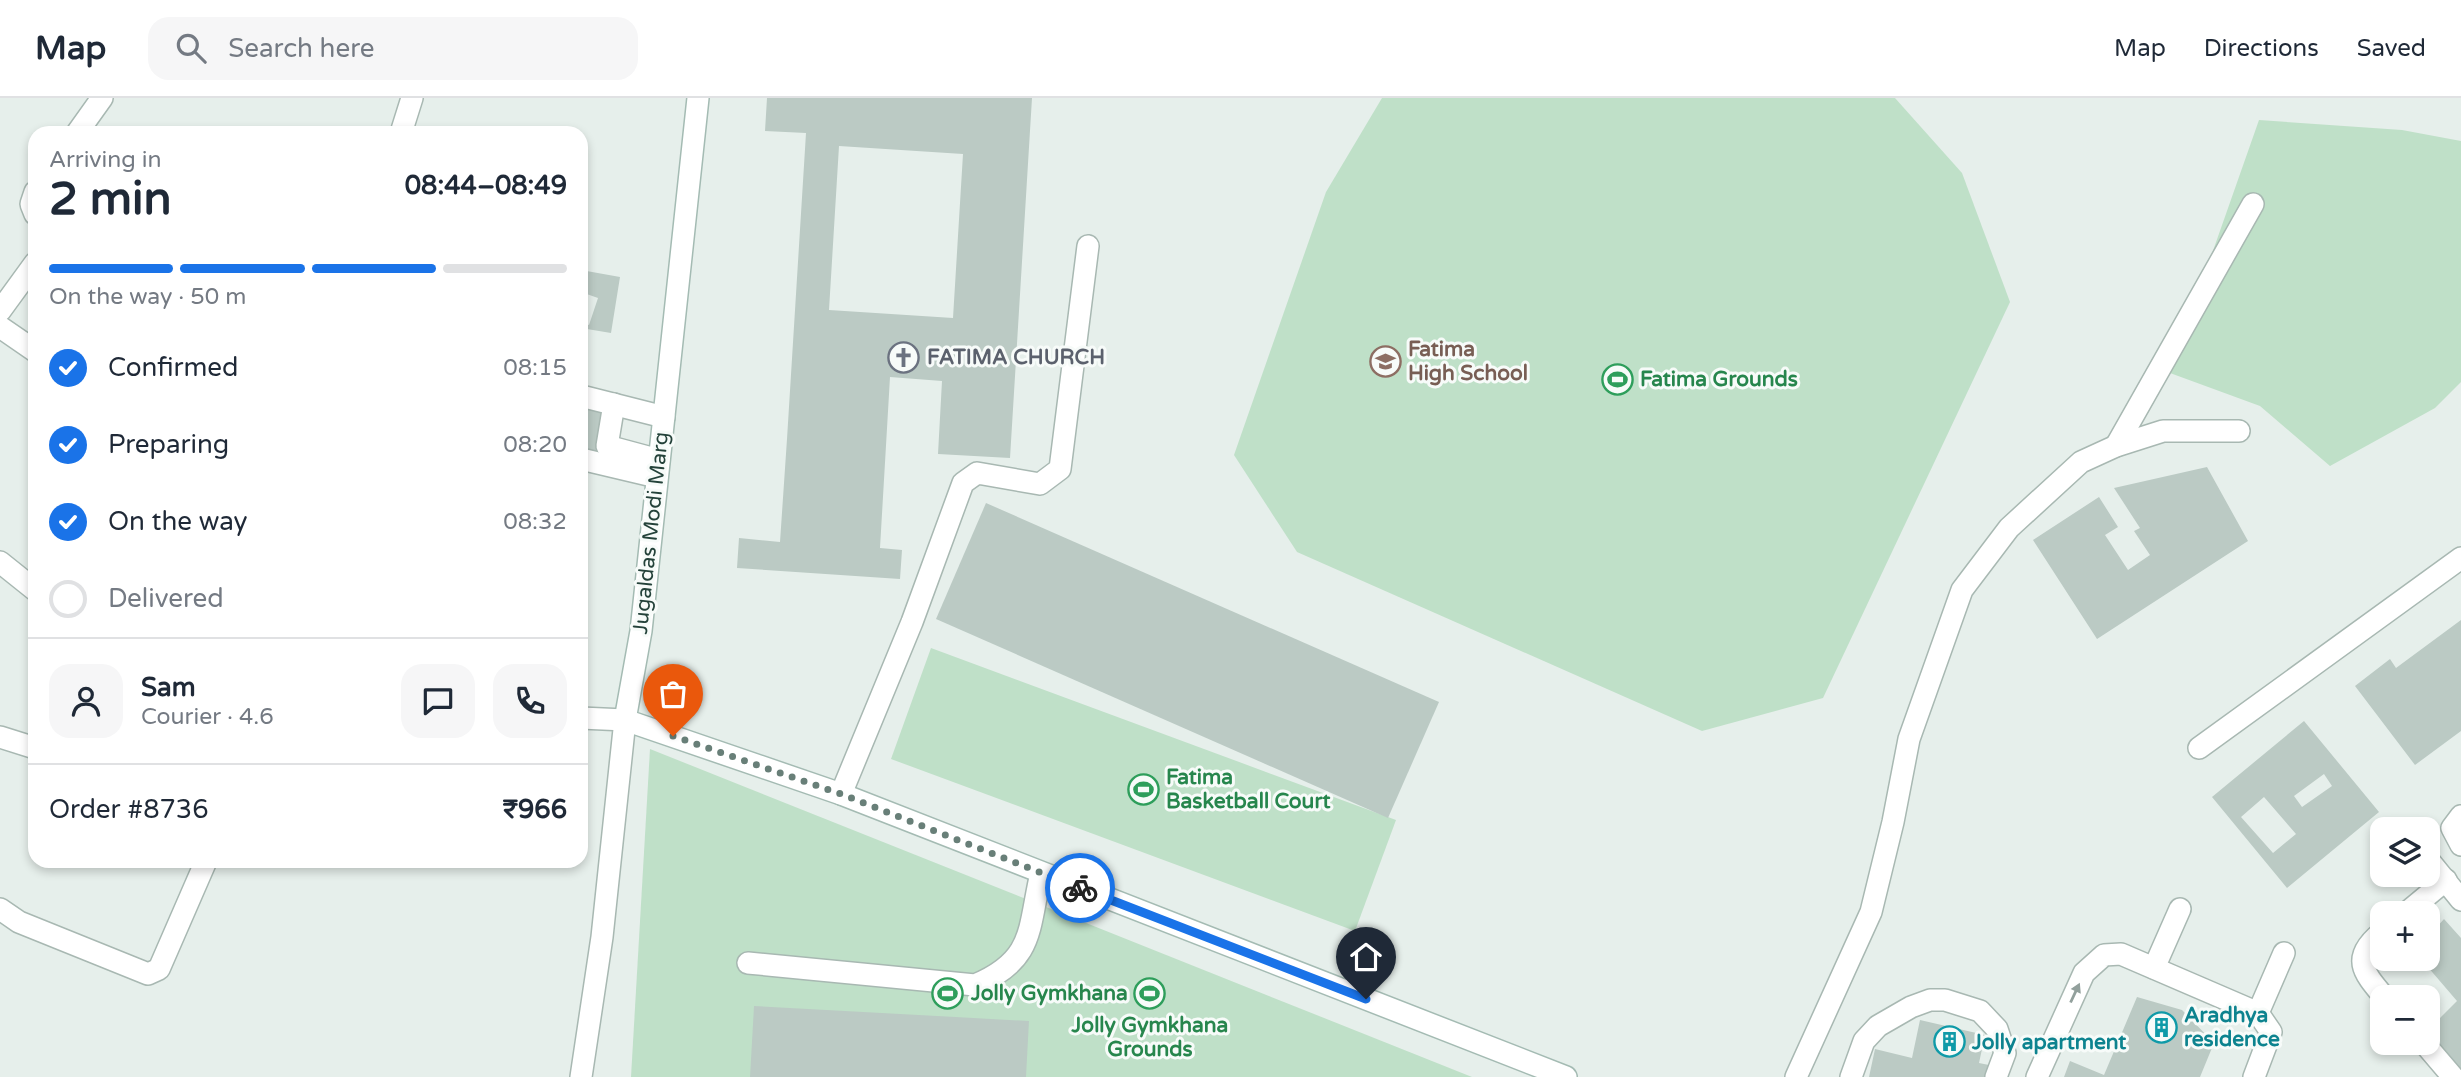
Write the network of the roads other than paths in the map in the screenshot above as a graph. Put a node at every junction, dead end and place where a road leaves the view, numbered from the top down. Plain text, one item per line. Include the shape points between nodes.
1 (102, 98) edge
2 (412, 98) edge
3 (698, 98) edge
4 (82, 126) edge
5 (403, 126) edge
6 (2253, 204) dead end
7 (1088, 246) dead end
8 (28, 272) edge
9 (0, 311) edge
10 (0, 327) edge
11 (28, 346) edge
12 (588, 398) edge
13 (614, 404) junction
14 (664, 417) junction
15 (2239, 431) dead end
16 (2116, 446) junction
17 (588, 460) edge
18 (658, 468) junction
19 (2461, 558) edge
20 (0, 562) edge
21 (28, 584) edge
22 (588, 718) edge
23 (625, 720) junction
24 (0, 737) edge
25 (28, 746) edge
26 (2199, 748) dead end
27 (841, 794) junction
28 (2461, 816) edge
29 (2461, 845) edge
30 (203, 868) edge
31 (1041, 873) junction
32 (2440, 874) edge
33 (2445, 880) junction
34 (2461, 900) edge
35 (2420, 901) edge
36 (0, 909) edge
37 (2180, 909) dead end
38 (2370, 942) edge
39 (2284, 953) dead end
40 (748, 963) dead end
41 (2154, 968) junction
42 (2374, 985) edge
43 (2258, 1013) junction
44 (2434, 1055) edge
45 (581, 1077) edge
46 (1566, 1077) edge
47 (1797, 1077) edge
48 (1851, 1077) edge
49 (1996, 1077) edge
50 (2037, 1077) edge
51 (2254, 1077) edge
52 (2453, 1077) edge

1 - 4 street
2 - 5 street
3 - 14 street, Jugaldas Modi Marg
6 - 16 street
7 - 27 street via 1060,469 1040,484 977,473 963,484
8 - 9 street
10 - 11 street
12 - 13 street
13 - 14 street
13 - 18 street via 607,446
14 - 18 street, Jugaldas Modi Marg
15 - 16 street via 2163,431
16 - 47 street via 2081,462 2009,528 1962,590 1909,739 1871,912
17 - 18 street
18 - 23 street, Jugaldas Modi Marg
19 - 26 street
20 - 21 street
22 - 23 street
23 - 27 street
23 - 45 street, Jugaldas Modi Marg via 602,937
24 - 25 street
27 - 31 street
28 - 29 street via 2452,828
30 - 36 street via 159,969 153,973 19,922
31 - 40 street via 1024,949 1001,974 975,985
31 - 46 street
32 - 33 street
33 - 34 street
33 - 35 street
37 - 41 street
38 - 42 street via 2362,958 2364,972
39 - 43 street
41 - 43 street
50 -> 41 street via 2084,973 2104,955 2120,954
43 - 51 street via 2271,1032
44 - 52 street
48 - 49 street via 1864,1041 1878,1026 1930,1000 1945,1000 1980,1011 1997,1029 2005,1053

